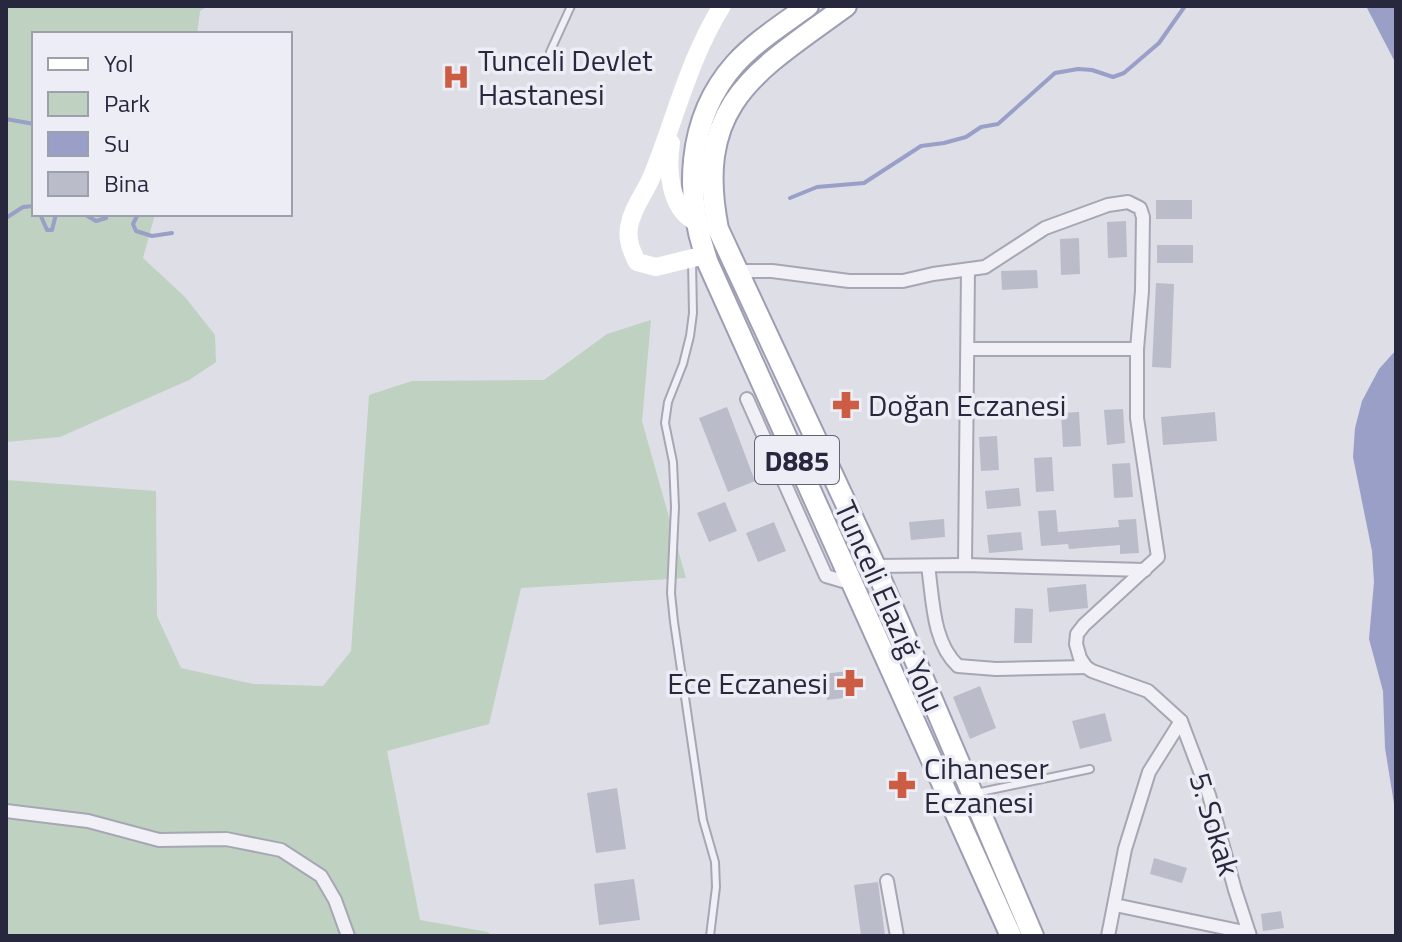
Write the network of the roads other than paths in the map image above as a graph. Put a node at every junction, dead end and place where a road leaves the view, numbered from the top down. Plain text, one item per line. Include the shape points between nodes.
1 (571, 6) edge
2 (722, 6) edge
3 (732, 6) edge
4 (808, 6) edge
5 (846, 6) edge
6 (550, 52) dead end
7 (696, 222) junction
8 (699, 258) junction
9 (968, 270) junction
10 (736, 271) junction
11 (969, 349) junction
12 (1137, 349) junction
13 (747, 399) dead end
14 (965, 565) junction
15 (875, 566) junction
16 (928, 566) junction
17 (1145, 570) junction
18 (853, 584) junction
19 (1086, 667) junction
20 (1178, 717) junction
21 (1090, 769) dead end
22 (973, 794) junction
23 (6, 811) edge
24 (887, 881) dead end
25 (1115, 905) junction
26 (1250, 935) edge
27 (348, 936) edge
28 (710, 936) edge
29 (897, 936) edge
30 (1011, 936) edge
31 (1033, 936) edge
32 (1108, 936) edge

1 - 6 lane
2 - 8 street via 629,226 629,246 637,262 656,267
3 - 7 street via 671,145 669,170 678,204
4 - 7 main road, Tunceli Elazığ Yolu / D885 via 735,64 709,104 692,173
5 - 10 main road, Tunceli Elazığ Yolu / D885 via 749,80 720,128 712,202
7 - 8 main road, Tunceli Elazığ Yolu / D885
8 - 18 main road, Tunceli Elazığ Yolu / D885
8 - 28 lane via 690,336 665,423 673,462 674,622 703,820 715,862
9 - 10 street via 903,281
9 - 11 street
9 - 12 street via 985,267 1045,228 1128,202 1140,208 1143,217
10 - 15 main road, Tunceli Elazığ Yolu / D885
11 - 12 street
11 - 14 street
12 - 17 street via 1137,418 1158,551
13 - 18 street via 826,576
14 - 16 street
14 - 17 street
15 - 16 street
15 - 22 main road, Tunceli Elazığ Yolu / D885
16 - 19 street via 937,626 945,652 958,666
17 - 19 street via 1077,634 1077,651
18 - 30 main road, Tunceli Elazığ Yolu / D885
19 - 20 street via 1148,691
20 - 25 street via 1149,772 1125,849
20 - 26 street, 5. Sokak via 1209,795
21 - 22 lane
22 - 31 main road, Tunceli Elazığ Yolu / D885
23 - 27 street via 88,821 159,840 226,839 281,850 321,876
24 - 29 street
25 - 26 street
25 - 32 street

